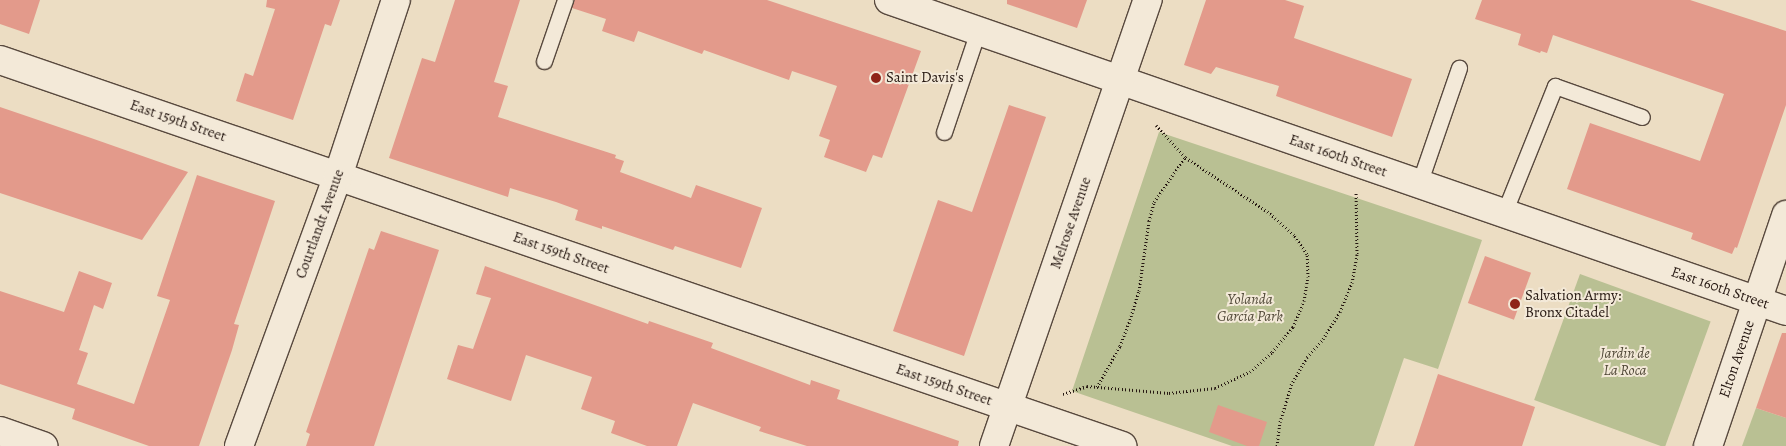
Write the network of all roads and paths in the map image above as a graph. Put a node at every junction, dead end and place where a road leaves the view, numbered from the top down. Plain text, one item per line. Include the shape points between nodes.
1 (396, 0) edge
2 (565, 0) edge
3 (889, 0) edge
4 (1148, 0) edge
5 (978, 31) junction
6 (0, 60) edge
7 (544, 61) dead end
8 (1459, 68) dead end
9 (1121, 80) junction
10 (1642, 117) dead end
11 (1153, 121) dead end
12 (944, 132) dead end
13 (1185, 157) junction
14 (338, 176) junction
15 (1419, 184) junction
16 (1356, 192) dead end
17 (1504, 213) junction
18 (1786, 215) edge
19 (1757, 301) junction
20 (1786, 311) edge
21 (1097, 386) junction
22 (1061, 395) dead end
23 (1007, 406) junction
24 (0, 431) edge
25 (43, 446) edge
26 (238, 446) edge
27 (994, 446) edge
28 (1122, 446) edge
29 (1277, 446) edge
30 (1708, 446) edge

1 - 14 street, Courtlandt Avenue
2 - 7 lane
3 - 5 street, East 160th Street
4 - 9 street, Melrose Avenue
5 - 9 street, East 160th Street
5 - 12 lane
6 - 14 street, East 159th Street
8 - 15 lane
9 - 15 street, East 160th Street
9 - 23 street, Melrose Avenue
10 - 17 lane via 1555,86
11 - 13 path
13 - 21 path via 1154,202 1130,322
13 - 21 path via 1271,214 1294,235 1307,254 1304,301 1293,327 1272,352 1250,372 1215,388 1168,393
14 - 23 street, East 159th Street
14 - 26 street, Courtlandt Avenue
15 - 17 street, East 160th Street
16 - 29 path via 1357,254 1352,283 1340,312 1291,385
17 - 19 street, East 160th Street
18 - 19 street, Elton Avenue
19 - 20 street, East 160th Street
19 - 30 street, Elton Avenue
21 - 22 path
23 - 27 street, Melrose Avenue
23 - 28 street, East 159th Street
24 - 25 street

